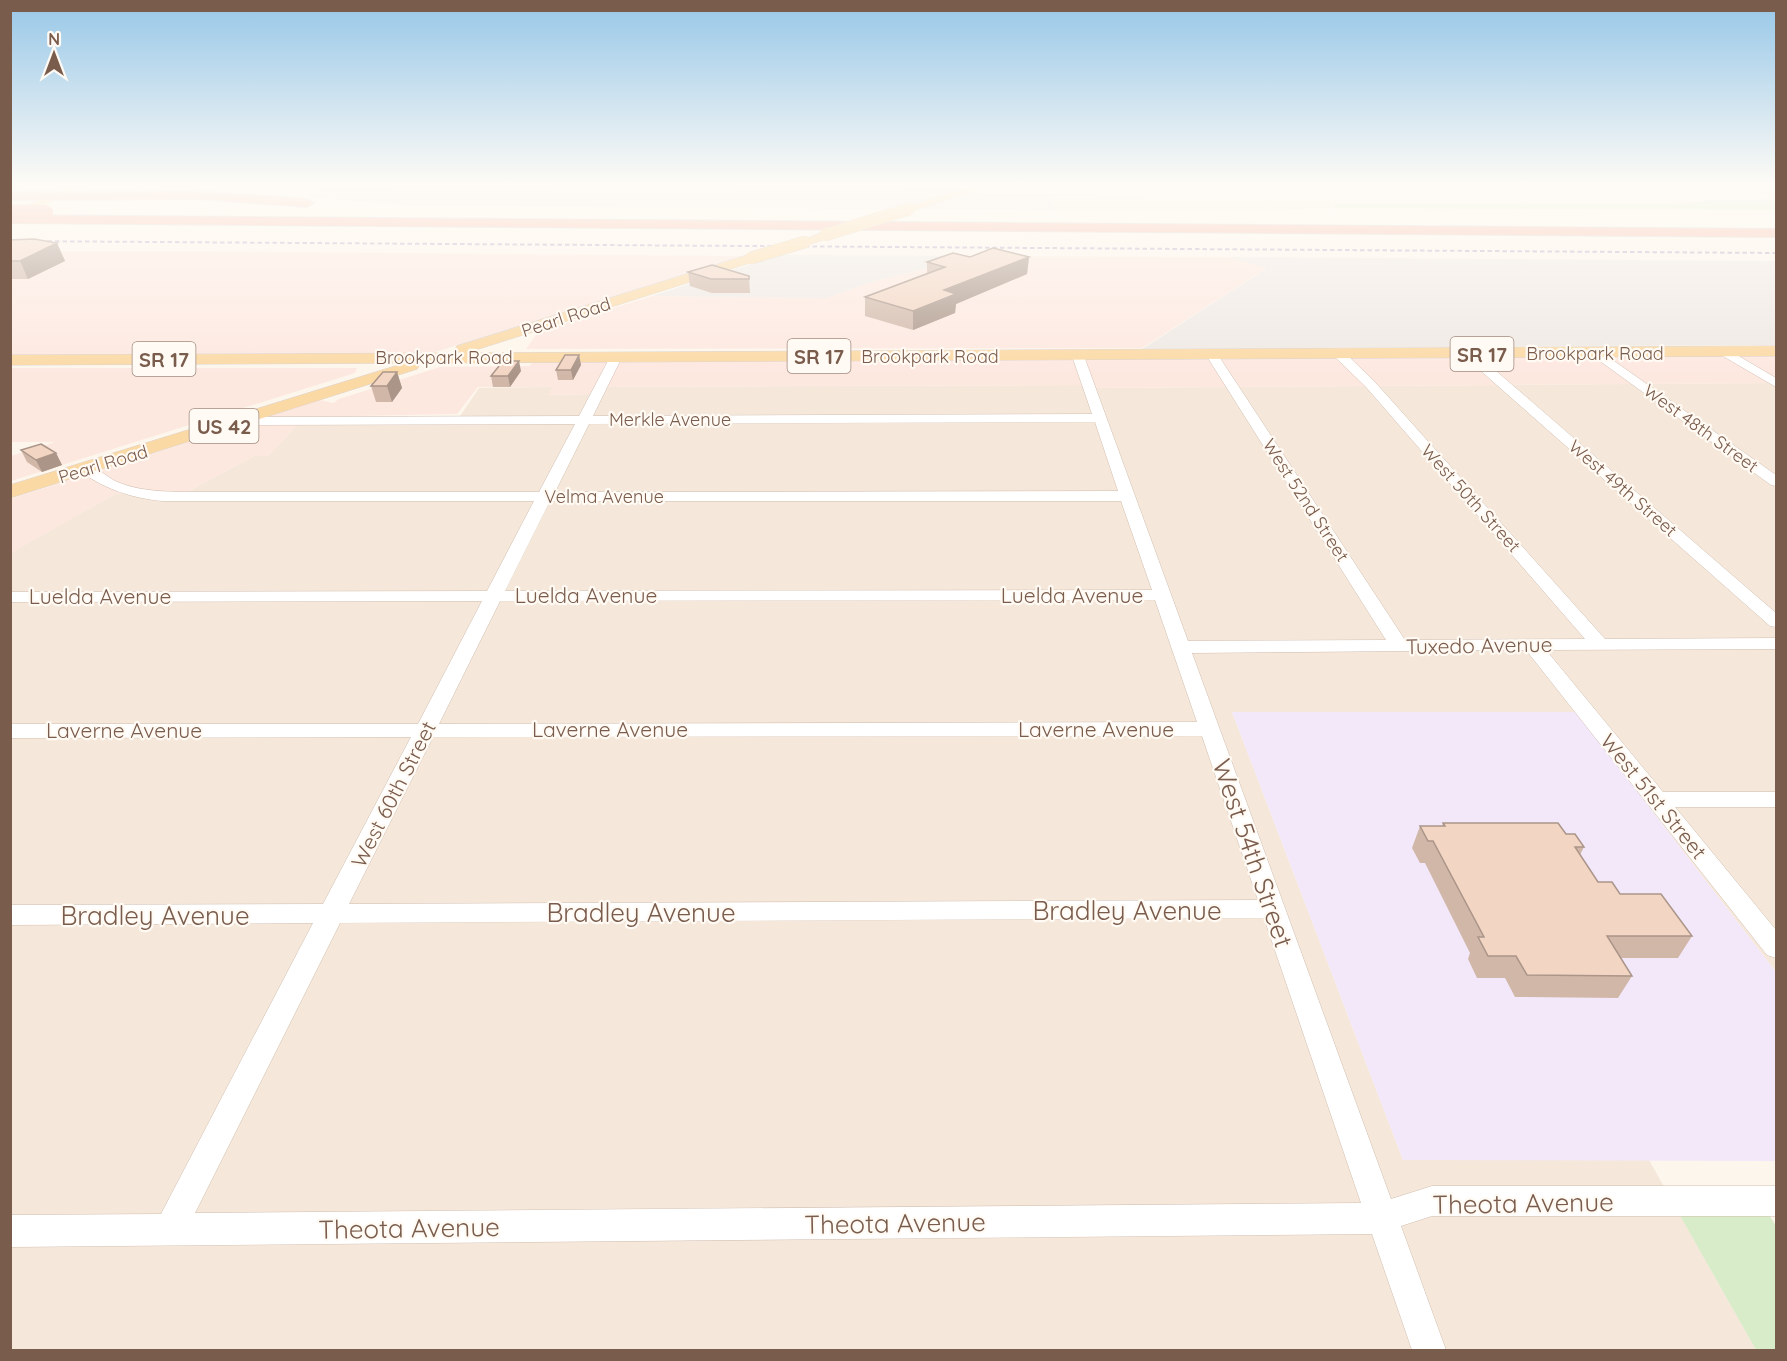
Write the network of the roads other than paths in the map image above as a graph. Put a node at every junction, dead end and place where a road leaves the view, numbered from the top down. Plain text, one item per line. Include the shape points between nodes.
1 (782, 249) edge
2 (1776, 351) edge
3 (1597, 352) junction
4 (1725, 352) junction
5 (1469, 354) junction
6 (1212, 355) junction
7 (1340, 355) junction
8 (1078, 356) junction
9 (437, 357) junction
10 (616, 357) junction
11 (10, 360) edge
12 (1776, 383) edge
13 (1100, 418) junction
14 (586, 419) junction
15 (240, 421) junction
16 (86, 469) junction
17 (1776, 482) edge
18 (10, 492) edge
19 (545, 496) junction
20 (1128, 496) junction
21 (495, 595) junction
22 (1162, 595) junction
23 (10, 597) edge
24 (1776, 622) edge
25 (1776, 643) edge
26 (1531, 644) junction
27 (1599, 644) junction
28 (1399, 645) junction
29 (1182, 647) junction
30 (425, 729) junction
31 (1210, 729) junction
32 (10, 731) edge
33 (1776, 799) edge
34 (1657, 800) junction
35 (1272, 909) junction
36 (332, 914) junction
37 (10, 915) edge
38 (1776, 948) edge
39 (1776, 1202) edge
40 (1380, 1218) junction
41 (10, 1231) edge
42 (169, 1231) junction
43 (1429, 1350) edge

1 - 9 main road, Pearl Road / US 42, bridge
2 - 4 main road, Brookpark Road / SR 17
3 - 4 main road, Brookpark Road / SR 17
3 - 5 main road, Brookpark Road / SR 17
3 - 17 street, West 48th Street
4 - 12 street
5 - 7 main road, Brookpark Road / SR 17
5 - 24 street, West 49th Street
6 - 7 main road, Brookpark Road / SR 17
6 - 8 main road, Brookpark Road / SR 17
6 - 28 street, West 52nd Street
7 - 27 street, West 50th Street
8 - 10 main road, Brookpark Road / SR 17
8 - 13 street, West 54th Street
9 - 10 main road, Brookpark Road / SR 17
9 - 11 main road, Brookpark Road / SR 17
9 - 15 main road, Pearl Road / US 42
10 - 14 street, West 60th Street
13 - 14 street, Merkle Avenue
13 - 20 street, West 54th Street
14 - 15 street, Merkle Avenue
14 - 19 street, West 60th Street
15 - 16 main road, Pearl Road / US 42
16 - 18 main road, Pearl Road / US 42
16 - 19 street, Velma Avenue via 120,490 154,496
19 - 20 street, Velma Avenue
19 - 21 street, West 60th Street
20 - 22 street, West 54th Street
21 - 22 street, Luelda Avenue
21 - 23 street, Luelda Avenue
21 - 30 street, West 60th Street
22 - 29 street, West 54th Street
25 - 27 street, Tuxedo Avenue
26 - 27 street, Tuxedo Avenue
26 - 28 street, Tuxedo Avenue
26 - 34 street, West 51st Street
28 - 29 street, Tuxedo Avenue
29 - 31 street, West 54th Street
30 - 31 street, Laverne Avenue
30 - 32 street, Laverne Avenue
30 - 36 street, West 60th Street
31 - 35 street, West 54th Street
33 - 34 street
34 - 38 street, West 51st Street
35 - 36 street, Bradley Avenue
35 - 40 street, West 54th Street
36 - 37 street, Bradley Avenue
36 - 42 street, West 60th Street
39 - 40 street, Theota Avenue via 1432,1201
40 - 42 street, Theota Avenue
40 - 43 street, West 54th Street
41 - 42 street, Theota Avenue

